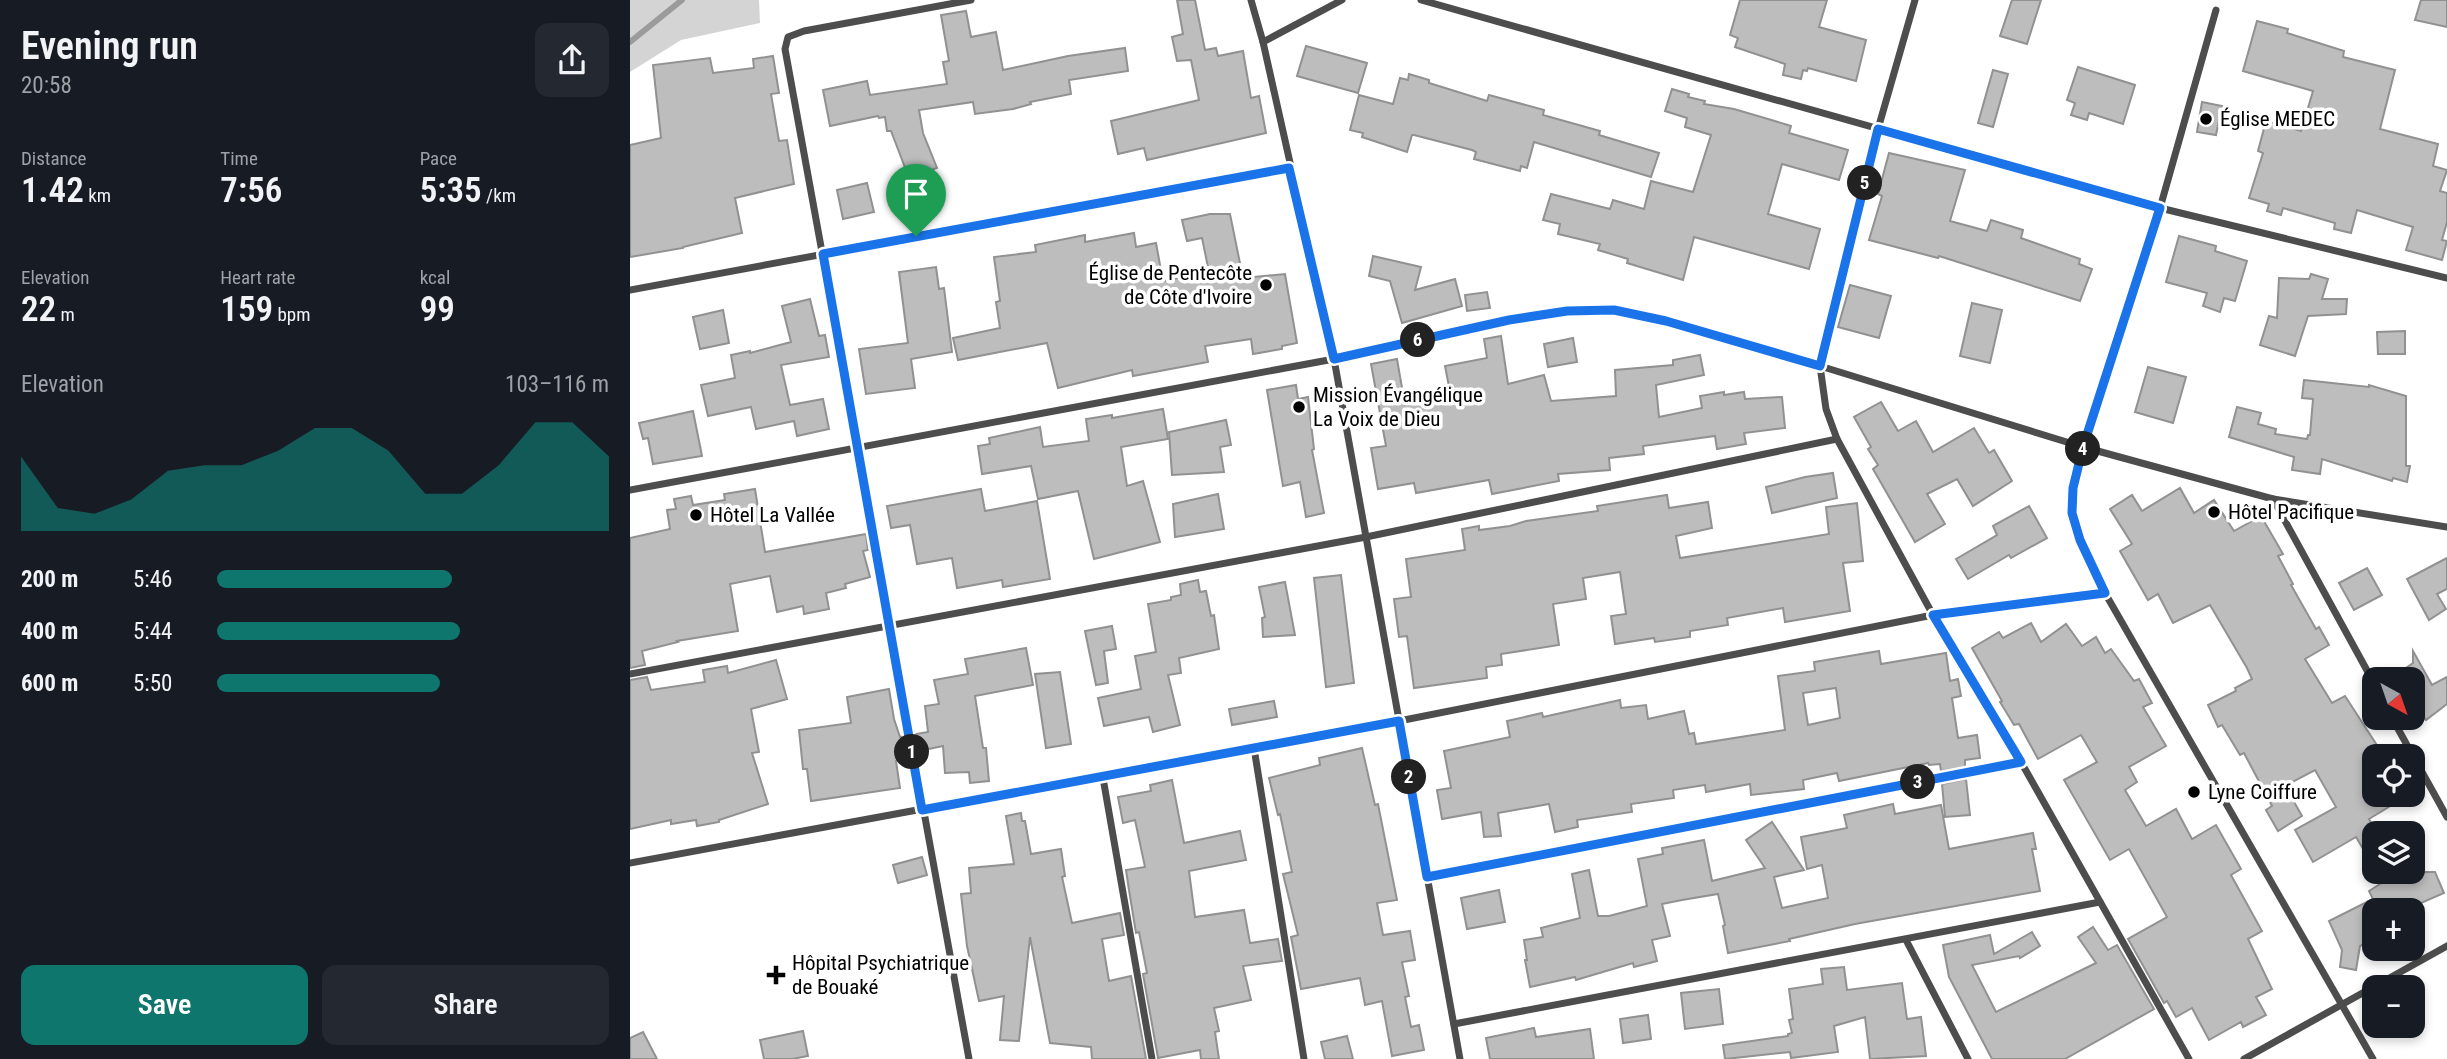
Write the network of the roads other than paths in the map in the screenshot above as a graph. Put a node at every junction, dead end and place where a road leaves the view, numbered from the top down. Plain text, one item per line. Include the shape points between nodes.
1 (971, 0) edge
2 (1251, 0) edge
3 (1342, 0) edge
4 (1420, 0) edge
5 (1915, 0) edge
6 (2217, 10) dead end
7 (1263, 42) junction
8 (1878, 129) junction
9 (1289, 168) junction
10 (2160, 208) junction
11 (823, 254) junction
12 (2447, 278) edge
13 (630, 290) edge
14 (1334, 359) junction
15 (1820, 366) junction
16 (1837, 439) junction
17 (2083, 447) junction
18 (858, 448) junction
19 (630, 490) edge
20 (2273, 499) junction
21 (2447, 527) edge
22 (1366, 537) junction
23 (2105, 593) junction
24 (1933, 615) junction
25 (889, 625) junction
26 (2365, 667) edge
27 (630, 674) edge
28 (1399, 721) junction
29 (2399, 730) edge
30 (1254, 748) junction
31 (2021, 762) junction
32 (1102, 778) junction
33 (922, 810) junction
34 (2447, 817) edge
35 (630, 863) edge
36 (1427, 877) junction
37 (2100, 902) junction
38 (1906, 940) junction
39 (2447, 946) edge
40 (2342, 1006) junction
41 (1454, 1024) junction
42 (969, 1059) edge
43 (1152, 1059) edge
44 (1304, 1059) edge
45 (1460, 1059) edge
46 (1968, 1059) edge
47 (2189, 1059) edge
48 (2244, 1059) edge
49 (2373, 1059) edge

1 - 11 street via 788,37 785,49
2 - 7 street
3 - 7 street
4 - 8 street
5 - 8 street
6 - 10 street
7 - 9 street
8 - 10 street
8 - 15 street
9 - 11 street
9 - 14 street
10 - 12 street
10 - 17 street
11 - 13 street
11 - 18 street
14 - 15 street via 1509,320 1614,310
14 - 18 street
14 - 22 street
15 - 16 street via 1826,409
15 - 17 street
16 - 22 street
16 - 24 street
17 - 20 street
17 - 23 street via 2072,513
18 - 19 street
18 - 25 street
20 - 21 street
20 - 26 street
22 - 25 street
22 - 28 street
23 - 24 street
23 - 40 street
24 - 28 street
24 - 31 street
25 - 27 street
25 - 33 street
28 - 30 street
28 - 36 street
29 - 34 street
30 - 32 street
30 - 44 street
31 - 36 street
31 - 37 street
32 - 33 street
32 - 43 street
33 - 35 street
33 - 42 street
36 - 41 street
37 - 38 street
37 - 47 street
38 - 41 street
38 - 46 street
39 - 40 street
40 - 48 street
40 - 49 street
41 - 45 street

